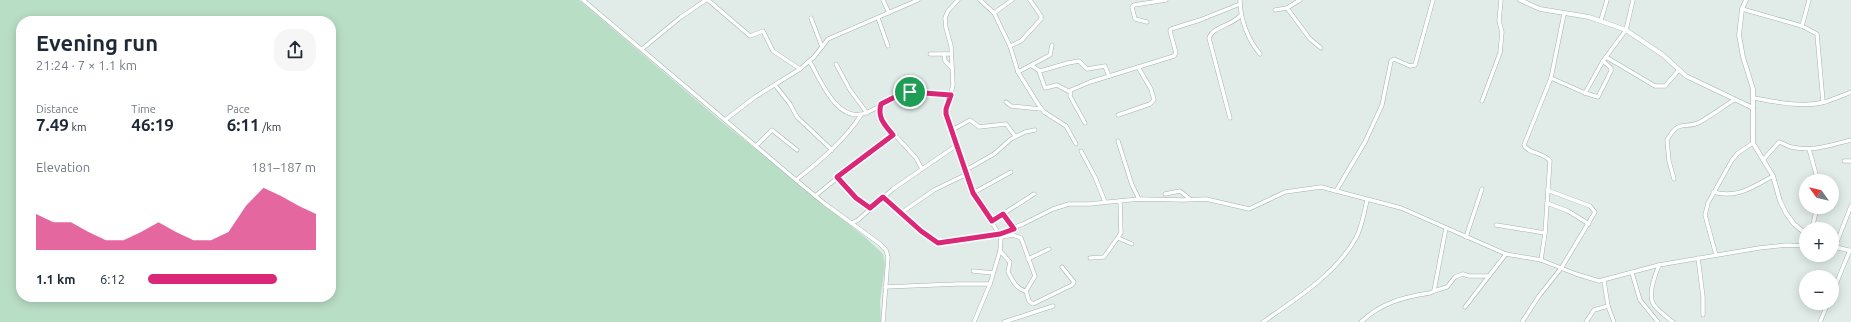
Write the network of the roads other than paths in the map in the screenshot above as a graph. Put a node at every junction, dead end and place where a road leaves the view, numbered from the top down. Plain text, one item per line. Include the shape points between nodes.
1 (583, 0) edge
2 (592, 0) edge
3 (707, 0) edge
4 (883, 0) edge
5 (918, 0) edge
6 (958, 0) edge
7 (980, 0) edge
8 (1012, 0) edge
9 (1030, 0) edge
10 (1166, 0) edge
11 (1300, 0) edge
12 (1433, 0) edge
13 (1501, 0) edge
14 (1520, 0) edge
15 (1607, 0) edge
16 (1633, 0) edge
17 (1746, 0) edge
18 (1809, 0) edge
19 (1240, 2) edge
20 (587, 4) junction
21 (1287, 8) junction
22 (1742, 9) junction
23 (1275, 10) dead end
24 (889, 13) junction
25 (994, 13) junction
26 (1564, 14) junction
27 (1241, 15) junction
28 (811, 18) dead end
29 (878, 18) junction
30 (1601, 20) junction
31 (1147, 22) dead end
32 (1802, 26) junction
33 (1626, 30) junction
34 (1052, 45) dead end
35 (888, 46) dead end
36 (1010, 46) junction
37 (822, 47) junction
38 (1321, 48) dead end
39 (642, 49) junction
40 (930, 54) dead end
41 (944, 54) junction
42 (952, 54) junction
43 (1260, 54) dead end
44 (1606, 57) junction
45 (810, 62) junction
46 (1603, 62) junction
47 (836, 64) dead end
48 (1032, 66) junction
49 (1138, 67) junction
50 (952, 68) junction
51 (800, 69) junction
52 (1679, 70) junction
53 (1039, 71) junction
54 (1018, 72) junction
55 (1109, 76) junction
56 (1552, 78) junction
57 (775, 85) junction
58 (1070, 92) junction
59 (1851, 92) edge
60 (1585, 93) junction
61 (951, 95) junction
62 (1754, 98) junction
63 (1734, 100) junction
64 (1482, 101) dead end
65 (1006, 102) dead end
66 (1823, 102) junction
67 (881, 104) junction
68 (1753, 108) junction
69 (1041, 109) junction
70 (867, 112) junction
71 (1118, 114) dead end
72 (861, 115) junction
73 (1230, 118) dead end
74 (725, 120) junction
75 (1085, 123) dead end
76 (952, 130) junction
77 (1035, 130) dead end
78 (893, 135) junction
79 (1015, 136) junction
80 (1851, 140) edge
81 (1118, 141) dead end
82 (1753, 143) junction
83 (1076, 144) dead end
84 (957, 145) junction
85 (756, 146) junction
86 (1809, 149) junction
87 (797, 150) dead end
88 (832, 150) junction
89 (1081, 151) dead end
90 (1763, 160) junction
91 (1844, 161) dead end
92 (1851, 161) edge
93 (922, 169) junction
94 (966, 172) junction
95 (1011, 172) dead end
96 (1816, 174) edge
97 (1773, 176) junction
98 (837, 177) junction
99 (1674, 179) dead end
100 (796, 180) junction
101 (1482, 189) dead end
102 (1547, 190) junction
103 (1336, 191) junction
104 (1713, 192) junction
105 (973, 193) junction
106 (1034, 194) dead end
107 (1165, 194) dead end
108 (816, 196) junction
109 (883, 197) junction
110 (1139, 199) junction
111 (1190, 199) junction
112 (1367, 200) junction
113 (1120, 201) junction
114 (1105, 202) junction
115 (1547, 203) junction
116 (1851, 206) edge
117 (870, 208) junction
118 (901, 213) junction
119 (1003, 214) junction
120 (992, 221) junction
121 (852, 223) junction
122 (1589, 224) junction
123 (1496, 225) dead end
124 (1446, 228) junction
125 (1799, 228) edge
126 (1014, 229) junction
127 (1545, 233) junction
128 (1839, 234) edge
129 (1001, 235) junction
130 (1466, 237) junction
131 (1118, 238) junction
132 (1132, 244) dead end
133 (1799, 246) edge
134 (1839, 248) edge
135 (1049, 249) dead end
136 (1000, 251) junction
137 (1850, 251) edge
138 (1506, 254) junction
139 (1716, 255) junction
140 (1090, 258) dead end
141 (1698, 258) junction
142 (1028, 259) junction
143 (1541, 260) junction
144 (1659, 265) junction
145 (1062, 267) dead end
146 (1562, 267) junction
147 (973, 271) dead end
148 (993, 273) junction
149 (1632, 273) junction
150 (1488, 276) junction
151 (1839, 277) edge
152 (1604, 281) junction
153 (990, 284) junction
154 (885, 287) junction
155 (1026, 291) junction
156 (1434, 291) junction
157 (1053, 306) dead end
158 (1608, 306) junction
159 (1465, 307) dead end
160 (1825, 310) edge
161 (1703, 316) dead end
162 (1015, 320) edge
163 (1363, 321) edge
164 (883, 322) edge
165 (974, 322) edge
166 (1004, 322) edge
167 (1263, 322) edge
168 (1522, 322) edge
169 (1586, 322) edge
170 (1614, 322) edge
171 (1658, 322) edge
172 (1673, 322) edge
173 (1820, 322) edge

1 - 20 street
2 - 20 street
3 - 39 street via 681,17
3 - 51 street via 750,36 763,31 773,51
4 - 24 street
5 - 24 street
6 - 42 street via 945,18
7 - 25 street
8 - 25 street
9 - 36 street via 1041,17 1021,41
10 - 31 street via 1132,7 1135,19
11 - 21 street
12 - 103 street via 1415,65 1410,66 1394,59 1391,61 1382,105 1365,142
13 - 64 street via 1500,53
14 - 26 street via 1540,9
15 - 30 street
16 - 33 street
17 - 22 street
18 - 32 street
19 - 27 street
19 - 49 street via 1200,20 1171,29 1176,53 1174,56
20 - 39 street
21 - 23 street
21 - 38 street via 1310,40
22 - 32 street
22 - 62 street via 1739,35
24 - 29 street
25 - 36 street
26 - 30 street
26 - 56 street
27 - 43 street via 1251,41
27 - 73 street via 1234,23 1217,29 1209,38
28 - 37 street
29 - 35 street
29 - 37 street via 828,39
30 - 33 street
32 - 66 street via 1817,34
33 - 44 street
33 - 52 street via 1663,55
34 - 48 street via 1051,53
36 - 54 street
37 - 45 street
39 - 74 street
40 - 41 street
41 - 42 street
41 - 50 street
42 - 50 street
44 - 46 street
44 - 52 street via 1655,86 1668,84
45 - 51 street
45 - 72 street via 823,87 836,104 851,114
46 - 60 street
46 - 60 street via 1611,71 1600,95 1596,98
47 - 70 street via 850,90
48 - 53 street
48 - 54 street
49 - 55 street
49 - 71 street via 1151,89 1154,100 1150,104
50 - 61 street
51 - 57 street
52 - 63 street
53 - 55 street via 1068,62 1079,62 1087,69 1105,66
53 - 58 street via 1045,88 1057,86
54 - 69 street
55 - 58 street
56 - 60 street
56 - 102 street via 1524,144 1527,149 1543,155 1550,161
57 - 74 street
57 - 88 street via 797,118
58 - 75 street
59 - 66 street
61 - 67 street via 910,92
61 - 76 street via 945,110
62 - 66 street via 1792,104
62 - 68 street
63 - 68 street
63 - 99 street via 1699,122 1680,125 1669,137 1668,160
65 - 69 street via 1011,106
67 - 70 street
67 - 78 street via 880,118
68 - 82 street
69 - 83 street via 1066,126
70 - 72 street
72 - 88 street
74 - 85 street
76 - 79 street via 970,120 979,127 1006,124
76 - 84 street
77 - 79 street
78 - 93 street via 916,158
78 - 98 street
79 - 94 street via 994,154
80 - 86 street
81 - 110 street
82 - 90 street
82 - 104 street via 1734,156
84 - 93 street
84 - 94 street
85 - 87 street via 772,130
85 - 100 street
86 - 90 street via 1790,147 1779,142
86 - 96 street
88 - 100 street
89 - 114 street
90 - 97 street
91 - 92 street
93 - 109 street
94 - 105 street
94 - 118 street
95 - 105 street
97 - 104 street via 1738,193
97 - 125 street via 1780,201
98 - 108 street
98 - 117 street via 856,198
100 - 108 street
101 - 130 street
102 - 115 street
102 - 122 street via 1594,209
103 - 111 street via 1321,187 1285,192 1249,209 1206,199
103 - 112 street
104 - 139 street via 1705,216
105 - 120 street
106 - 119 street
107 - 111 street via 1180,191
108 - 121 street
109 - 117 street
109 - 118 street
110 - 111 street
110 - 113 street
112 - 124 street via 1402,208
112 - 167 street via 1356,238 1344,254 1312,286
113 - 114 street
113 - 131 street via 1122,230
114 - 126 street via 1059,206
115 - 122 street via 1568,211
115 - 127 street
116 - 128 street
117 - 121 street
118 - 129 street via 938,243
119 - 120 street
119 - 126 street
120 - 129 street
121 - 154 street via 886,250 888,257
122 - 146 street
123 - 127 street
124 - 130 street
124 - 156 street
126 - 129 street
127 - 143 street
129 - 136 street
129 - 142 street via 1021,238
130 - 138 street
131 - 132 street
131 - 140 street via 1104,257
133 - 139 street via 1786,245
134 - 137 street
135 - 142 street
136 - 148 street
136 - 155 street via 1010,262 1008,272 1015,285
137 - 151 street
138 - 143 street
138 - 150 street
139 - 141 street
141 - 144 street
141 - 161 street
142 - 155 street via 1035,276
143 - 146 street
144 - 149 street
144 - 172 street via 1652,301
145 - 155 street via 1074,282 1072,285 1034,304 1029,301
146 - 152 street via 1576,274
146 - 168 street
147 - 148 street
148 - 153 street
149 - 152 street
149 - 171 street via 1640,300
150 - 156 street via 1455,276 1447,287
150 - 159 street
152 - 158 street
153 - 154 street
153 - 165 street
154 - 164 street
156 - 163 street via 1389,302 1380,306
157 - 162 street
158 - 169 street via 1594,310
158 - 170 street
160 - 173 street
162 - 166 street

